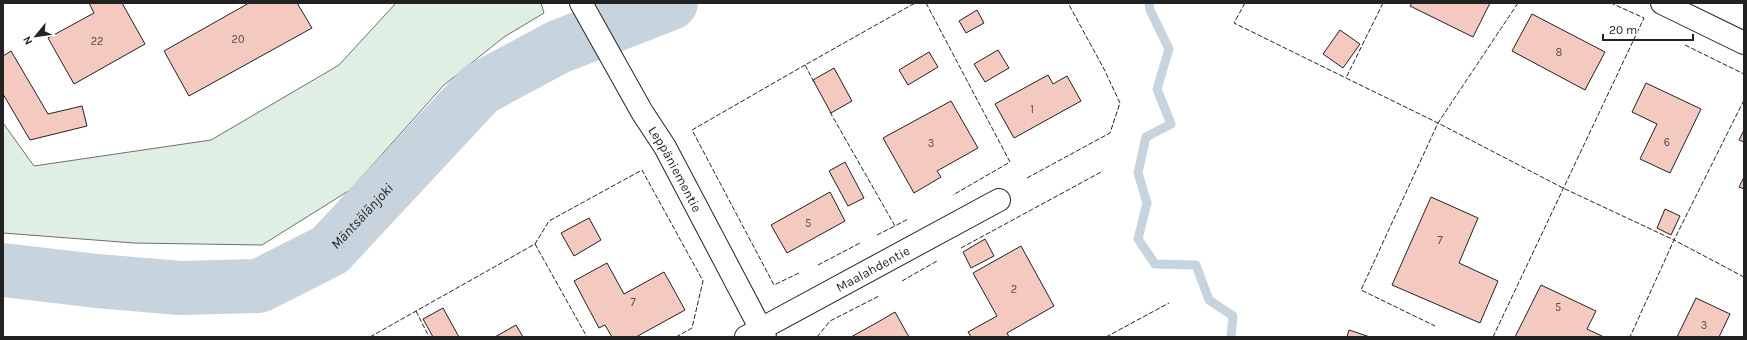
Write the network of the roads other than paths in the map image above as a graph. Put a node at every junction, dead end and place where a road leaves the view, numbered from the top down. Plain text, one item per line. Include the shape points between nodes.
1 (581, 3) edge
2 (1662, 3) edge
3 (1744, 43) edge
4 (999, 200) dead end
5 (757, 334) edge

1 - 5 street, Leppäniementie via 642,112 665,147
2 - 3 street
4 - 5 street, Maalahdentie

